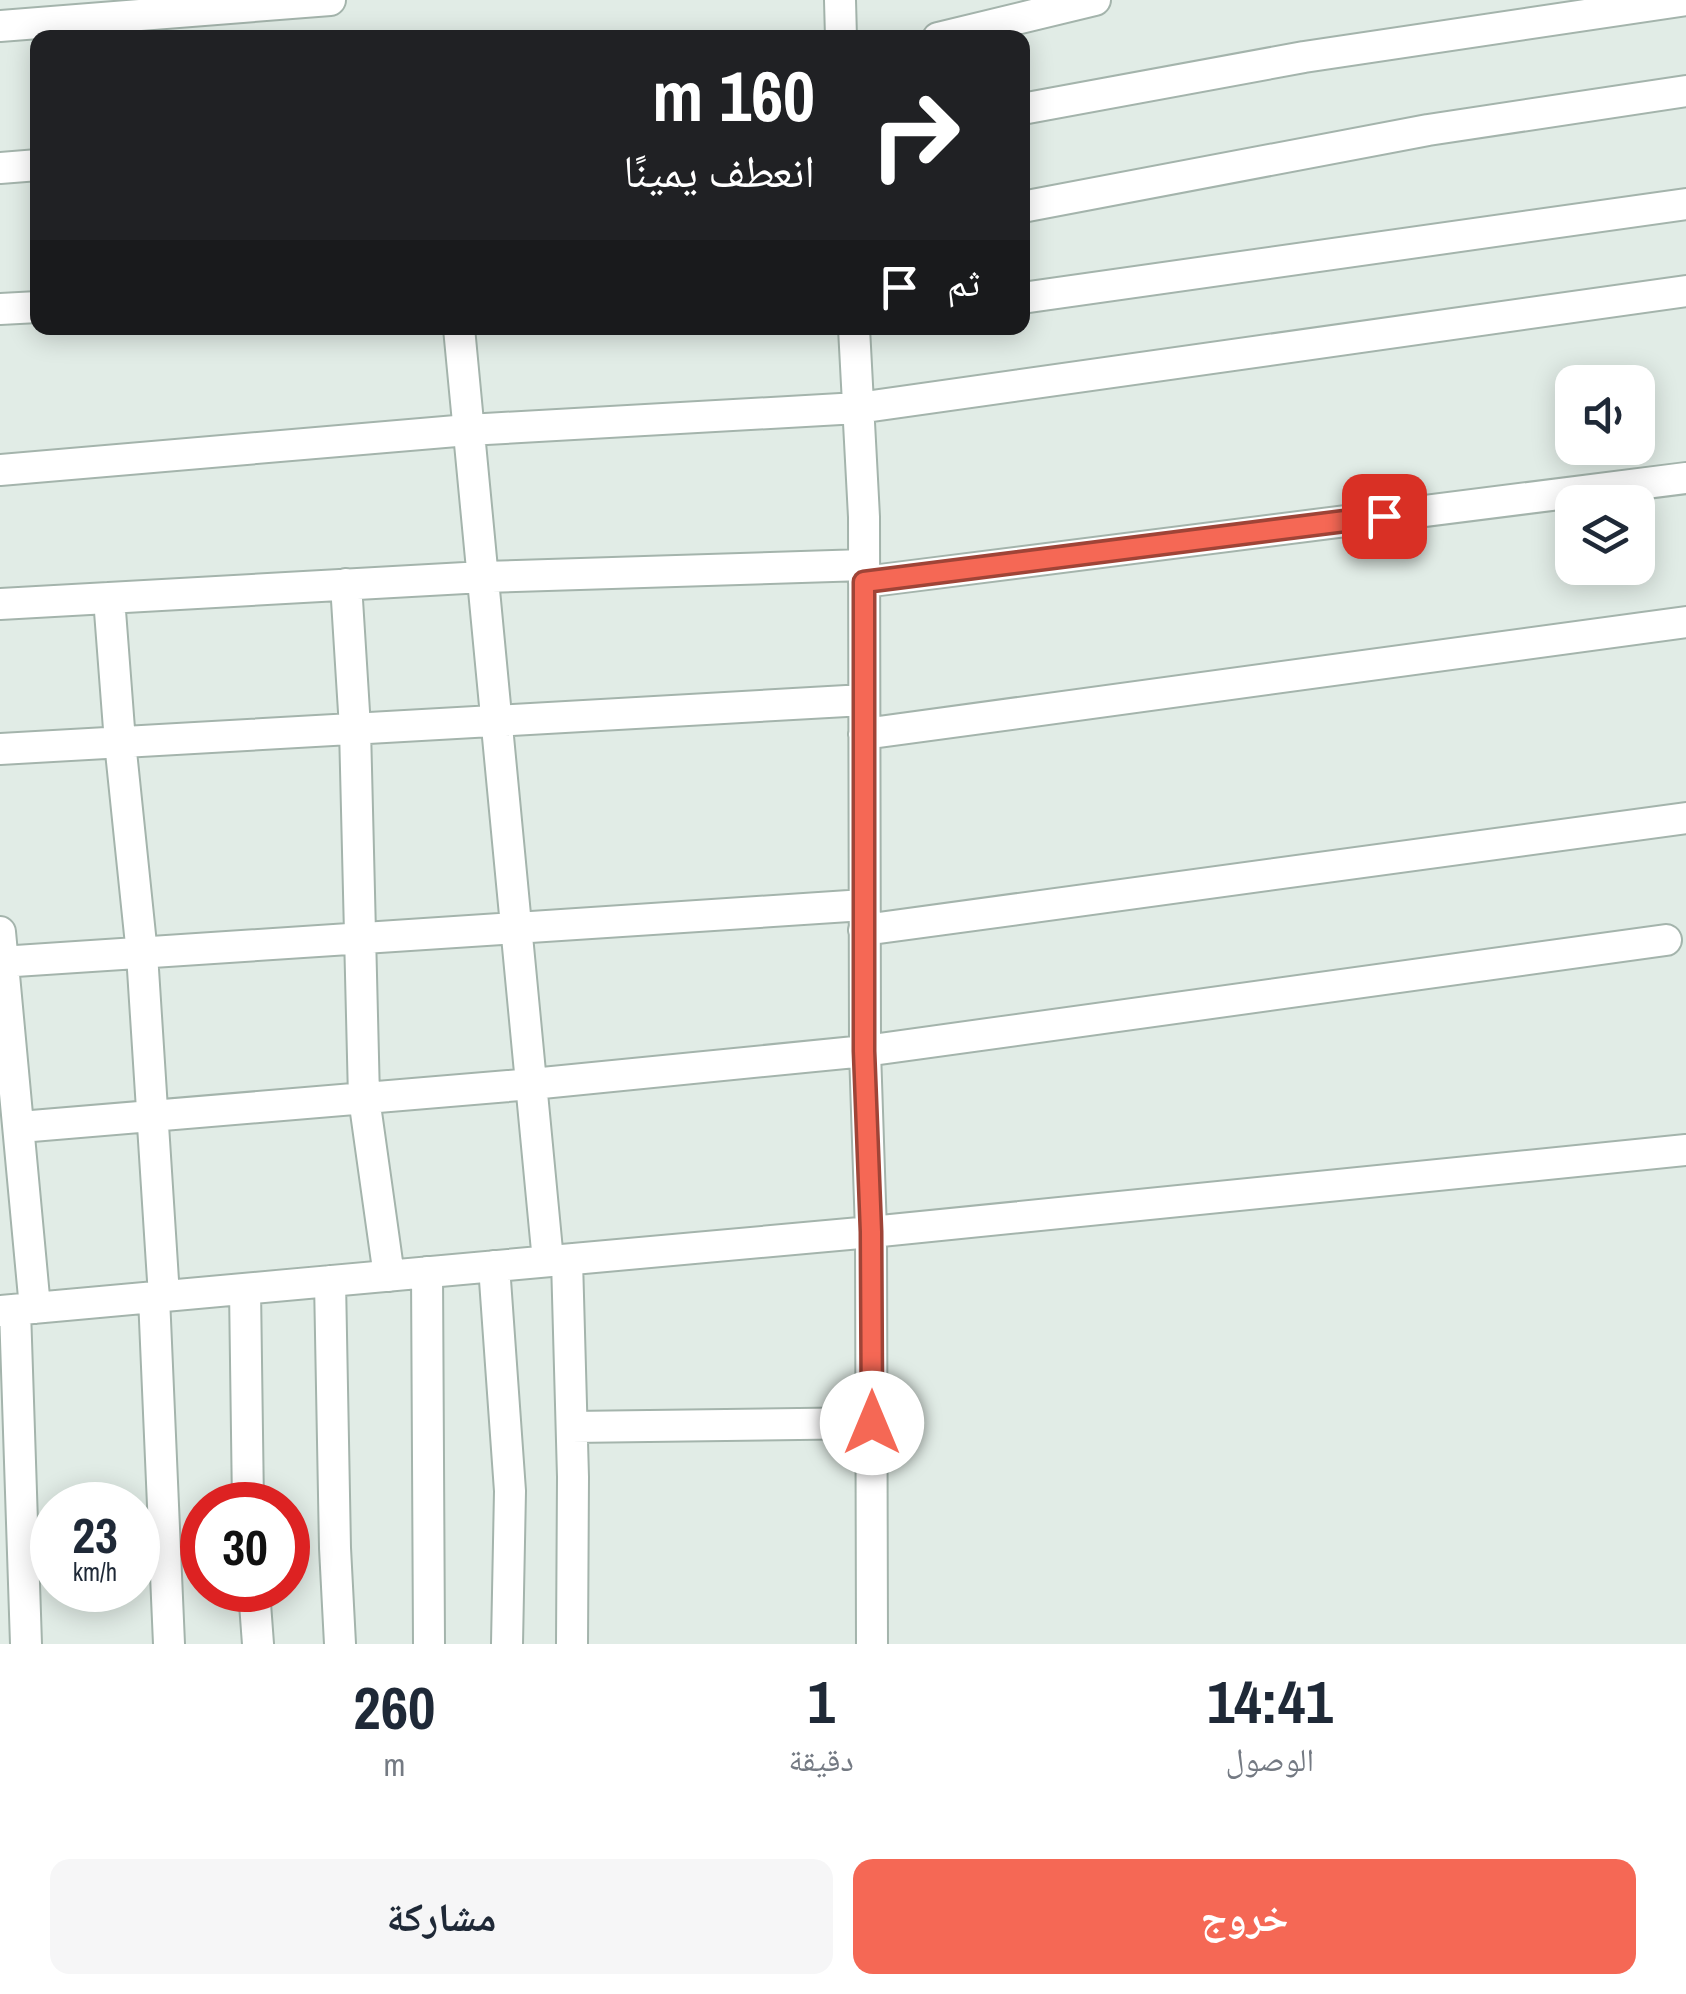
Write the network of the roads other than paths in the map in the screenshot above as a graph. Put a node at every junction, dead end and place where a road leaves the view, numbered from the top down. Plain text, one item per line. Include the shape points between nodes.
1 (330, 0) edge
2 (840, 0) edge
3 (1096, 0) edge
4 (1686, 0) edge
5 (115, 18) edge
6 (0, 26) edge
7 (841, 30) edge
8 (971, 30) edge
9 (1686, 92) edge
10 (1030, 108) edge
11 (30, 166) edge
12 (0, 168) edge
13 (1686, 204) edge
14 (1030, 205) edge
15 (1686, 291) edge
16 (1030, 297) edge
17 (30, 307) edge
18 (0, 309) edge
19 (459, 335) edge
20 (854, 335) edge
21 (858, 408) junction
22 (468, 430) junction
23 (0, 470) edge
24 (1686, 478) edge
25 (864, 574) junction
26 (483, 577) junction
27 (346, 584) junction
28 (109, 598) junction
29 (0, 604) edge
30 (1686, 622) edge
31 (864, 700) junction
32 (498, 719) junction
33 (355, 728) junction
34 (864, 734) junction
35 (120, 742) junction
36 (0, 749) edge
37 (1686, 818) edge
38 (864, 917) junction
39 (518, 926) junction
40 (362, 936) junction
41 (1666, 940) dead end
42 (1, 952) edge
43 (142, 954) junction
44 (864, 1051) junction
45 (532, 1084) junction
46 (364, 1098) junction
47 (152, 1117) junction
48 (20, 1127) junction
49 (1686, 1150) edge
50 (871, 1232) junction
51 (558, 1260) junction
52 (494, 1266) junction
53 (427, 1272) junction
54 (388, 1276) junction
55 (330, 1281) junction
56 (244, 1288) junction
57 (159, 1296) junction
58 (17, 1309) edge
59 (872, 1423) junction
60 (572, 1428) junction
61 (248, 1482) edge
62 (256, 1612) edge
63 (26, 1644) edge
64 (169, 1644) edge
65 (258, 1644) edge
66 (340, 1644) edge
67 (429, 1644) edge
68 (507, 1644) edge
69 (572, 1644) edge
70 (872, 1644) edge

1 - 5 street
2 - 7 street
3 - 8 street
4 - 10 street via 1304,57
5 - 6 street
9 - 14 street via 1428,130
11 - 12 street
13 - 16 street
15 - 21 street
17 - 18 street
19 - 22 street
20 - 21 street
21 - 22 street
21 - 25 street
22 - 23 street
22 - 26 street
24 - 25 street
25 - 26 street
25 - 31 street
26 - 27 street
26 - 32 street
27 - 28 street
27 - 33 street
28 - 29 street
28 - 35 street
30 - 34 street
31 - 32 street
31 - 34 street
32 - 33 street
32 - 39 street
33 - 35 street
33 - 40 street
34 - 38 street
35 - 36 street
35 - 43 street
37 - 38 street
38 - 39 street
38 - 44 street
39 - 40 street
39 - 45 street
40 - 43 street
40 - 46 street
41 - 44 street
42 - 43 street
42 - 48 street
43 - 47 street
44 - 45 street
44 - 50 street
45 - 46 street
45 - 51 street
46 - 47 street
46 - 54 street
47 - 48 street
47 - 57 street
48 - 58 street
49 - 50 street
50 - 51 street
50 - 59 street
51 - 52 street
51 - 60 street
52 - 53 street
52 - 68 street via 510,1491
53 - 54 street
53 - 67 street
54 - 55 street
55 - 56 street
55 - 66 street
56 - 57 street
56 - 61 street
57 - 58 street
57 - 64 street
58 - 63 street
59 - 60 street
59 - 70 street
60 - 69 street
62 - 65 street

